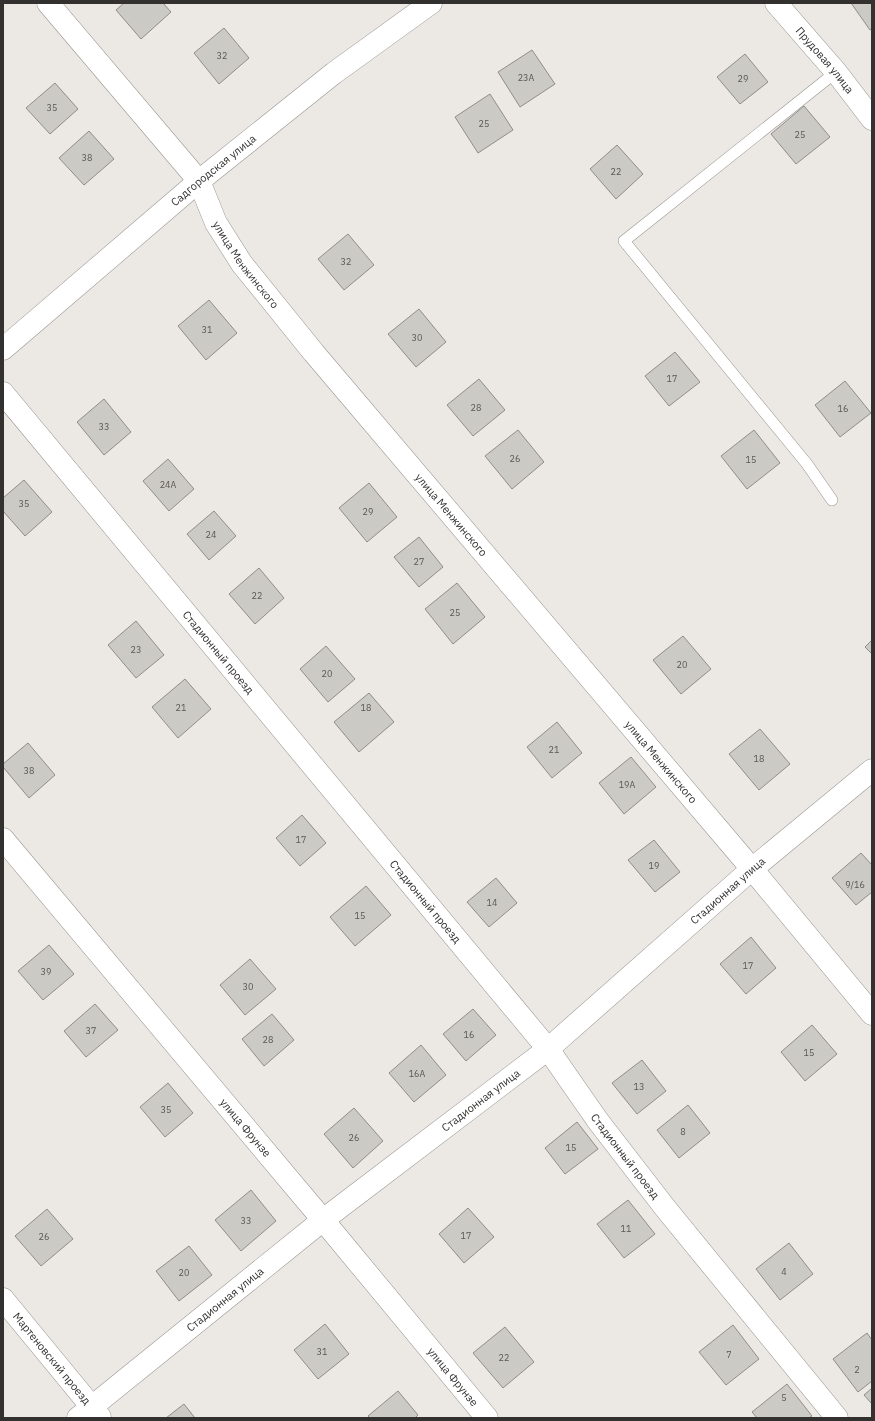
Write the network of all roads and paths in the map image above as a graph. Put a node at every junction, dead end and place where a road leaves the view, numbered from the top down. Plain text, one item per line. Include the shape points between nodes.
1 (48, 3) edge
2 (431, 3) edge
3 (776, 3) edge
4 (836, 72) junction
5 (872, 120) edge
6 (199, 181) junction
7 (3, 348) edge
8 (3, 393) edge
9 (832, 500) dead end
10 (872, 770) edge
11 (3, 839) edge
12 (752, 869) junction
13 (872, 1014) edge
14 (548, 1049) junction
15 (323, 1220) junction
16 (3, 1299) edge
17 (90, 1414) edge
18 (487, 1418) edge
19 (837, 1418) edge

1 - 6 street, улица Менжинского
2 - 6 street, Садгородская улица via 334,73
3 - 4 street, Прудовая улица
4 - 5 street, Прудовая улица
4 - 9 lane via 624,241 807,464
6 - 7 street, Садгородская улица
6 - 12 street, улица Менжинского via 216,223 242,264 304,342
8 - 14 street, Стадионный проезд
10 - 12 street, Стадионная улица
11 - 15 street, улица Фрунзе
12 - 13 street, улица Менжинского
12 - 14 street, Стадионная улица
14 - 15 street, Стадионная улица
14 - 19 street, Стадионный проезд via 598,1121 666,1208
15 - 17 street, Стадионная улица
15 - 18 street, улица Фрунзе
16 - 17 street, Мартеновский проезд

